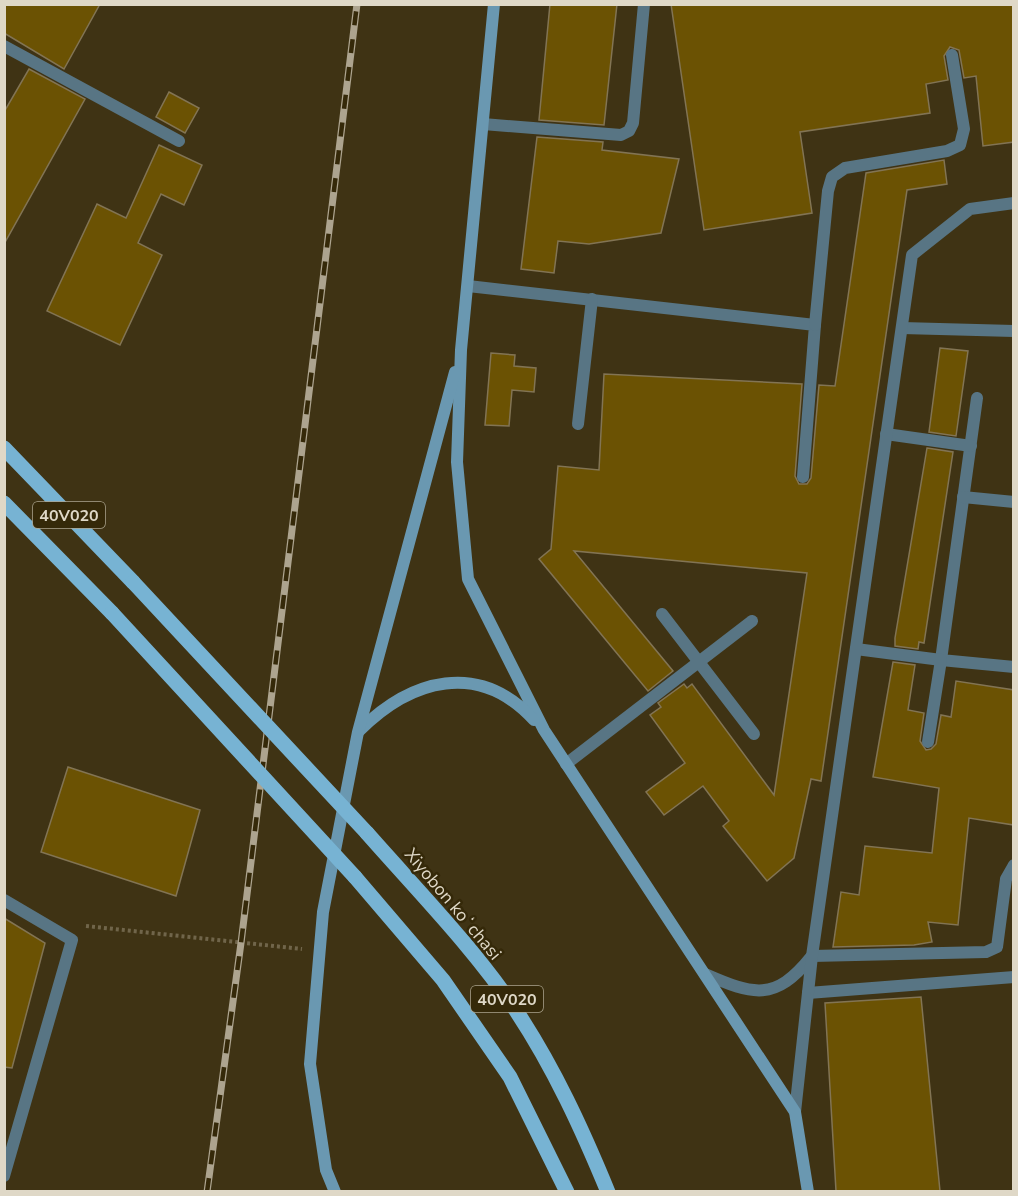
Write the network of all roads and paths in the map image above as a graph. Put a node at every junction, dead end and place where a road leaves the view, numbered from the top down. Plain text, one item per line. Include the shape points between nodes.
1 (495, 4) edge
2 (644, 4) edge
3 (4, 46) edge
4 (952, 55) dead end
5 (483, 124) junction
6 (179, 141) dead end
7 (1014, 203) edge
8 (468, 286) junction
9 (592, 299) junction
10 (815, 324) junction
11 (902, 328) junction
12 (1014, 331) edge
13 (461, 350) junction
14 (977, 398) dead end
15 (578, 424) dead end
16 (886, 435) junction
17 (970, 446) junction
18 (4, 448) edge
19 (802, 477) dead end
20 (963, 497) junction
21 (1014, 502) edge
22 (4, 503) edge
23 (662, 614) dead end
24 (752, 621) dead end
25 (856, 649) junction
26 (941, 660) junction
27 (699, 662) junction
28 (1014, 667) edge
29 (544, 730) junction
30 (358, 732) junction
31 (754, 734) dead end
32 (928, 742) dead end
33 (566, 764) junction
34 (1014, 865) edge
35 (4, 900) edge
36 (72, 940) junction
37 (318, 951) junction
38 (812, 956) junction
39 (705, 974) junction
40 (1014, 977) edge
41 (808, 993) junction
42 (795, 1112) junction
43 (4, 1176) edge
44 (334, 1191) edge
45 (567, 1191) edge
46 (608, 1191) edge
47 (808, 1191) edge

1 - 5 main road
2 - 5 street via 633,123 628,131 621,135
3 - 6 street
4 - 10 street via 964,129 960,145 947,151 845,168 832,177
5 - 8 main road
7 - 11 street via 970,208 912,255
8 - 9 street
8 - 13 main road
9 - 10 street
9 - 15 street
10 - 19 street
11 - 12 street
11 - 16 street
13 - 29 main road via 457,462 468,579
13 - 30 main road
14 - 17 street
16 - 17 street
16 - 25 street
17 - 20 street
18 - 46 main road, Xiyobon koʻchasi / 40V020, bridge via 134,582 448,923 517,1012 573,1108
20 - 21 street
20 - 26 street
22 - 45 main road, 40V020, bridge via 112,613 355,877 443,980 510,1077
23 - 27 street
24 - 27 street
25 - 26 street
25 - 38 street
26 - 28 street
26 - 32 street
27 - 31 street
27 - 33 street
29 - 30 main road via 505,694 453,682 427,686 401,698 377,713
29 - 33 main road
30 - 37 main road
33 - 39 main road
34 - 38 street via 1006,879 998,947 986,952
35 - 36 street
36 - 37 path via 81,925
36 - 43 street
37 - 44 main road via 310,1065 326,1170
38 - 39 street via 795,978 770,992 741,990
38 - 41 street
39 - 42 main road
40 - 41 street
41 - 42 street
42 - 47 main road

